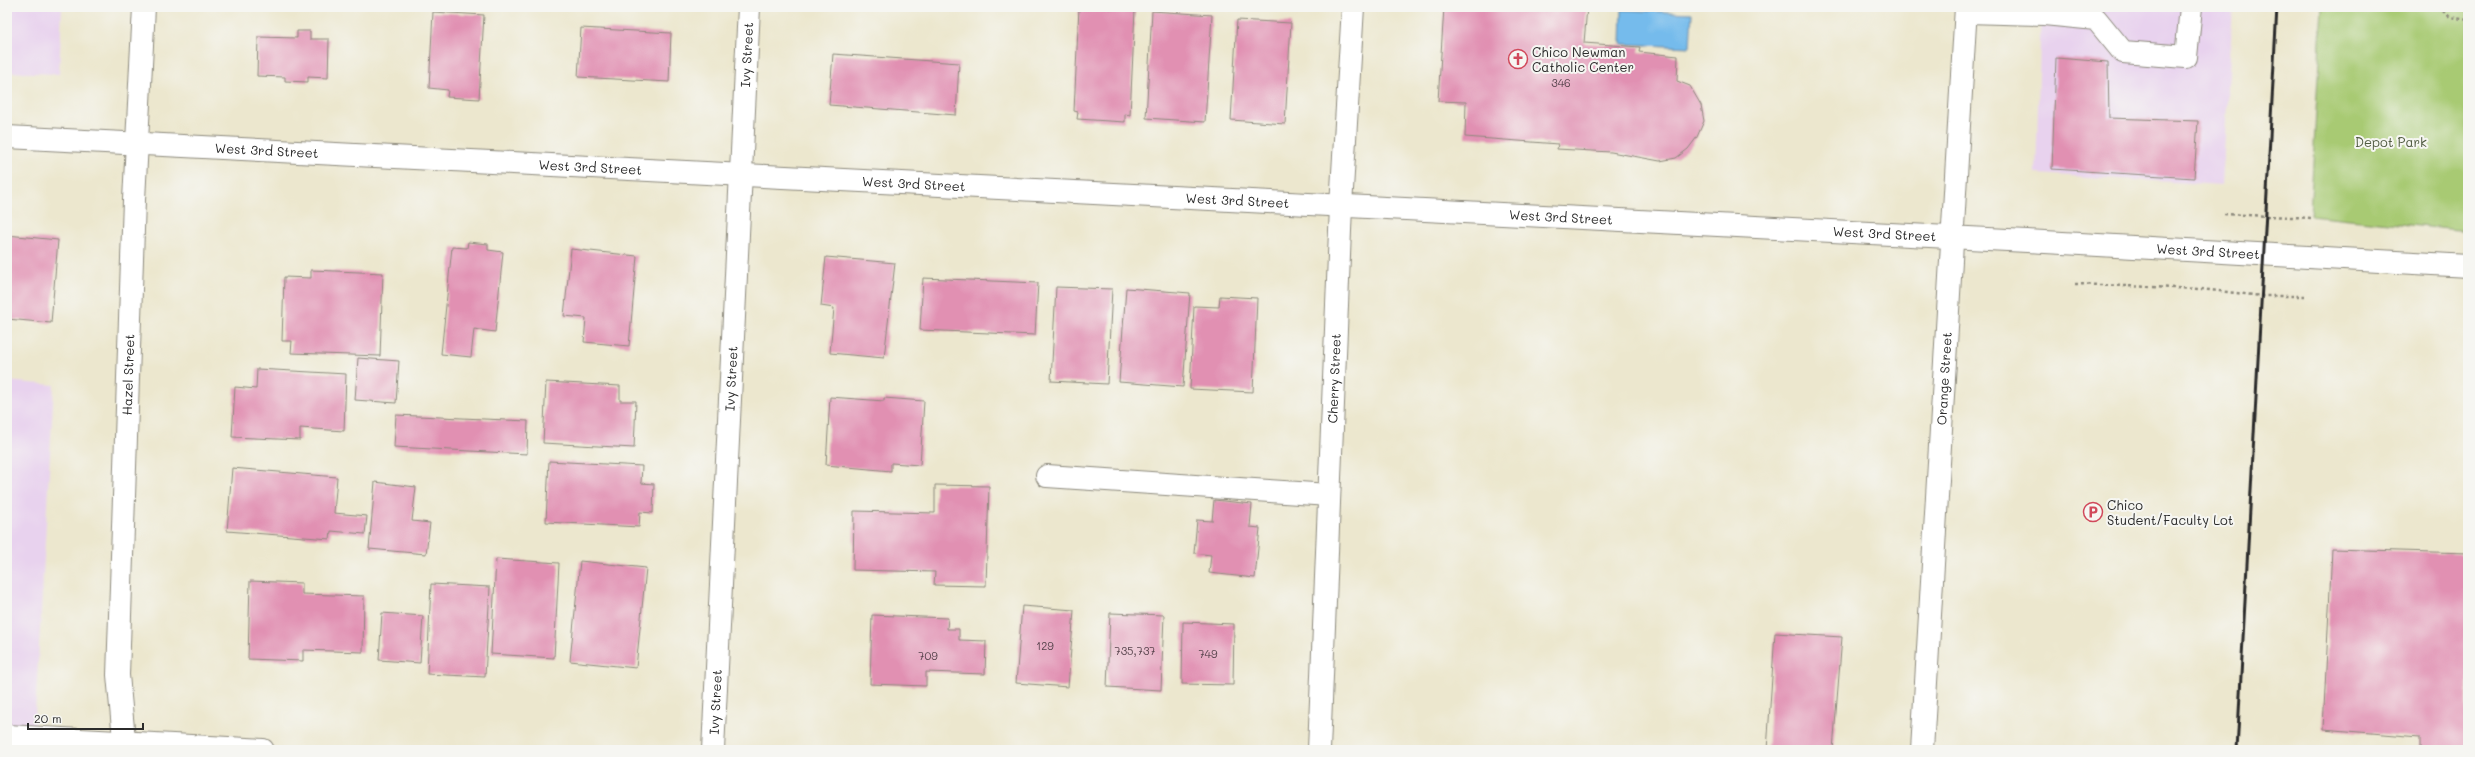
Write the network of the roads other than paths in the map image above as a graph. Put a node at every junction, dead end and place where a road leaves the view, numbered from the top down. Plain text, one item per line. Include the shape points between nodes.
1 (144, 7) edge
2 (749, 7) edge
3 (1353, 7) edge
4 (2191, 7) edge
5 (1966, 9) edge
6 (7, 137) edge
7 (137, 144) junction
8 (741, 175) junction
9 (1341, 206) junction
10 (1951, 237) junction
11 (2468, 266) edge
12 (1047, 476) dead end
13 (1329, 495) junction
14 (7, 736) edge
15 (125, 746) edge
16 (263, 750) edge
17 (713, 750) edge
18 (1319, 750) edge
19 (1922, 750) edge

1 - 7 street, Hazel Street
2 - 8 street, Ivy Street
3 - 9 street, Cherry Street
4 - 5 street via 2186,58 2123,52 2096,19
5 - 10 street, Orange Street
6 - 7 street, West 3rd Street
7 - 8 street, West 3rd Street
7 - 15 street, Hazel Street via 118,675
8 - 9 street, West 3rd Street
8 - 17 street, Ivy Street
9 - 10 street, West 3rd Street
9 - 13 street, Cherry Street
10 - 11 street, West 3rd Street
10 - 19 street, Orange Street
12 - 13 street
13 - 18 street, Cherry Street
14 - 15 street
15 - 16 street

